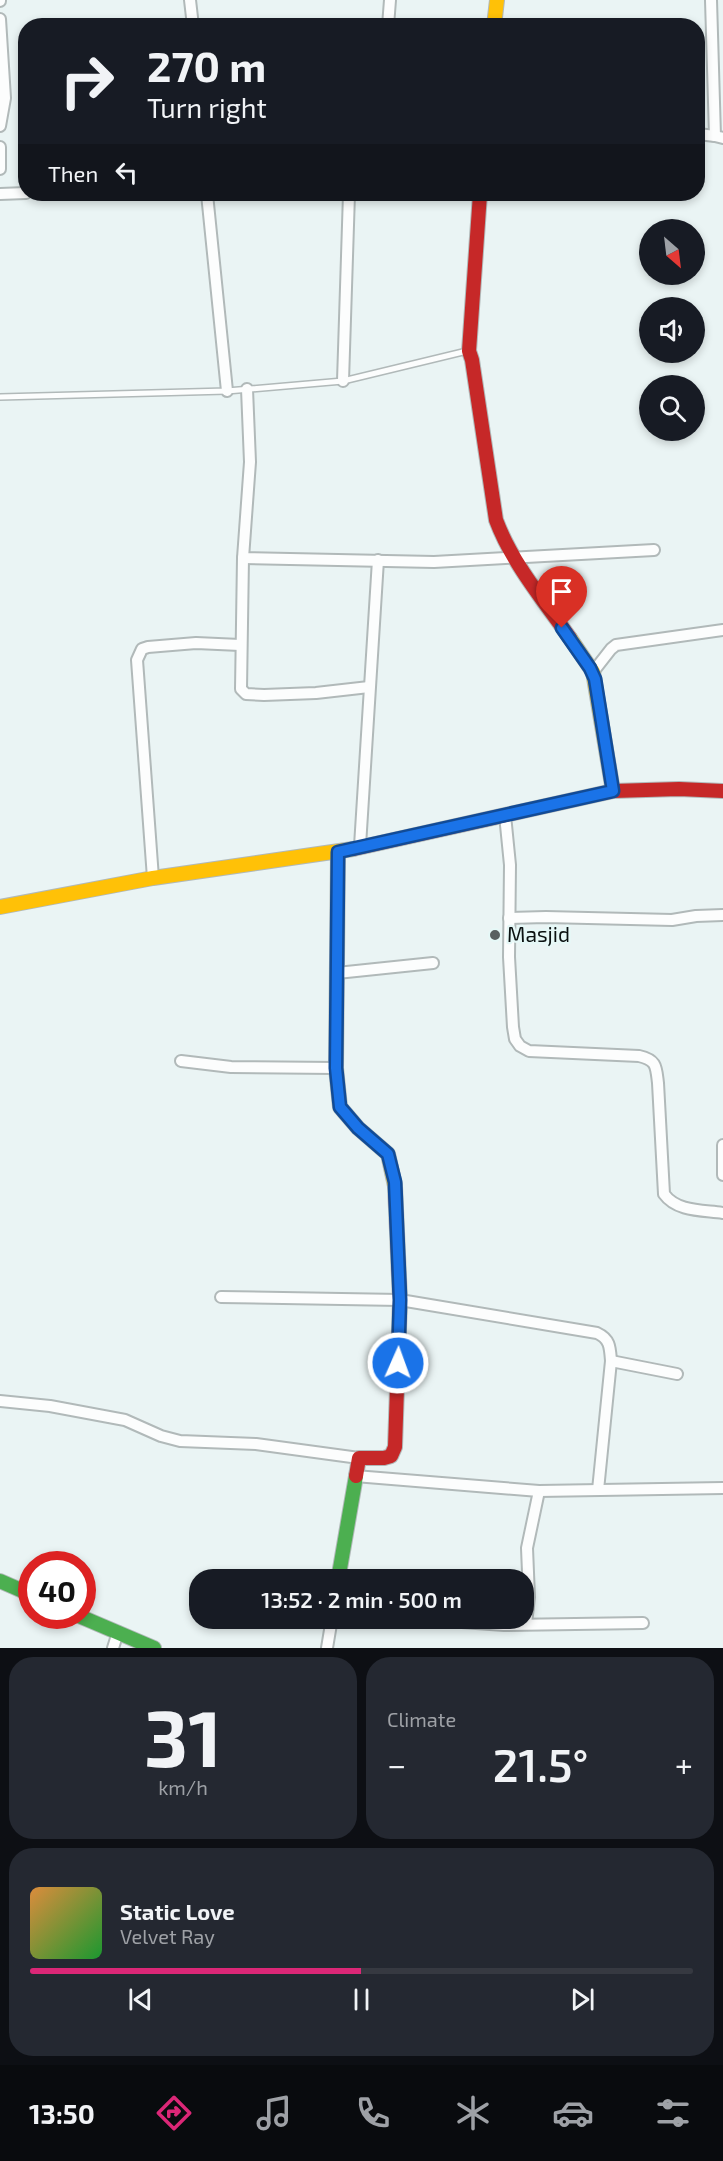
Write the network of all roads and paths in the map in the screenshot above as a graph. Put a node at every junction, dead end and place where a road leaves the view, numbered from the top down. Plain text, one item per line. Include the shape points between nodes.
1 (190, 0) edge
2 (390, 0) edge
3 (497, 0) edge
4 (711, 0) edge
5 (192, 18) edge
6 (389, 18) edge
7 (495, 18) edge
8 (0, 19) edge
9 (0, 126) edge
10 (719, 137) edge
11 (0, 147) edge
12 (0, 169) edge
13 (18, 193) edge
14 (0, 194) edge
15 (208, 201) edge
16 (349, 201) edge
17 (480, 201) edge
18 (469, 351) junction
19 (343, 381) junction
20 (247, 390) junction
21 (227, 391) junction
22 (0, 397) edge
23 (654, 550) dead end
24 (243, 558) junction
25 (515, 558) junction
26 (378, 560) junction
27 (723, 630) edge
28 (240, 645) junction
29 (592, 672) junction
30 (369, 687) junction
31 (613, 791) junction
32 (723, 791) edge
33 (505, 815) junction
34 (360, 846) junction
35 (338, 852) junction
36 (153, 878) junction
37 (0, 907) edge
38 (723, 915) edge
39 (509, 918) junction
40 (433, 963) dead end
41 (337, 973) junction
42 (181, 1061) dead end
43 (336, 1068) junction
44 (723, 1145) edge
45 (723, 1175) edge
46 (723, 1213) edge
47 (221, 1298) dead end
48 (400, 1300) junction
49 (611, 1361) junction
50 (677, 1374) dead end
51 (0, 1401) edge
52 (360, 1458) junction
53 (355, 1476) junction
54 (723, 1488) edge
55 (598, 1490) junction
56 (539, 1491) junction
57 (340, 1569) edge
58 (528, 1569) edge
59 (0, 1581) edge
60 (18, 1588) edge
61 (96, 1623) edge
62 (643, 1623) dead end
63 (534, 1624) edge
64 (330, 1629) edge
65 (118, 1632) junction
66 (113, 1648) edge
67 (154, 1648) edge
68 (327, 1648) edge

1 - 5 street
2 - 6 street
3 - 7 main road
4 - 10 street
8 - 9 street via 5,98
11 - 12 street
13 - 14 street
15 - 21 street
16 - 19 street
17 - 18 main road
18 - 19 lane
18 - 25 main road via 496,520
19 - 20 lane
20 - 21 lane
20 - 24 street via 250,462
21 - 22 lane
23 - 25 street
24 - 26 street
24 - 28 street
25 - 26 street
25 - 29 main road
26 - 30 street
27 - 29 street via 616,645
28 - 30 street via 241,689 246,694
28 - 36 street via 147,647 137,660
29 - 31 main road
30 - 34 street
31 - 32 main road
31 - 33 main road
33 - 34 main road
33 - 39 street via 510,866
34 - 35 main road
35 - 36 main road
35 - 41 main road
36 - 37 main road
38 - 39 street via 672,920
39 - 46 street via 513,1026 520,1046 529,1051 650,1058 656,1065 658,1083 664,1194 682,1207
40 - 41 street
41 - 43 main road
42 - 43 street via 231,1067
43 - 48 main road via 340,1107 388,1154 392,1165
44 - 45 street
47 - 48 street
48 - 49 street via 597,1333 610,1345
48 - 52 main road via 394,1452 384,1458
49 - 50 street
49 - 55 street
51 - 52 street via 125,1420 180,1441 256,1444
52 - 53 main road
53 - 56 street
53 - 57 main road
54 - 55 street
55 - 56 street
56 - 58 street via 527,1548
59 - 60 main road
61 - 65 main road
62 - 63 street
64 - 68 street
65 - 66 street
65 - 67 main road

